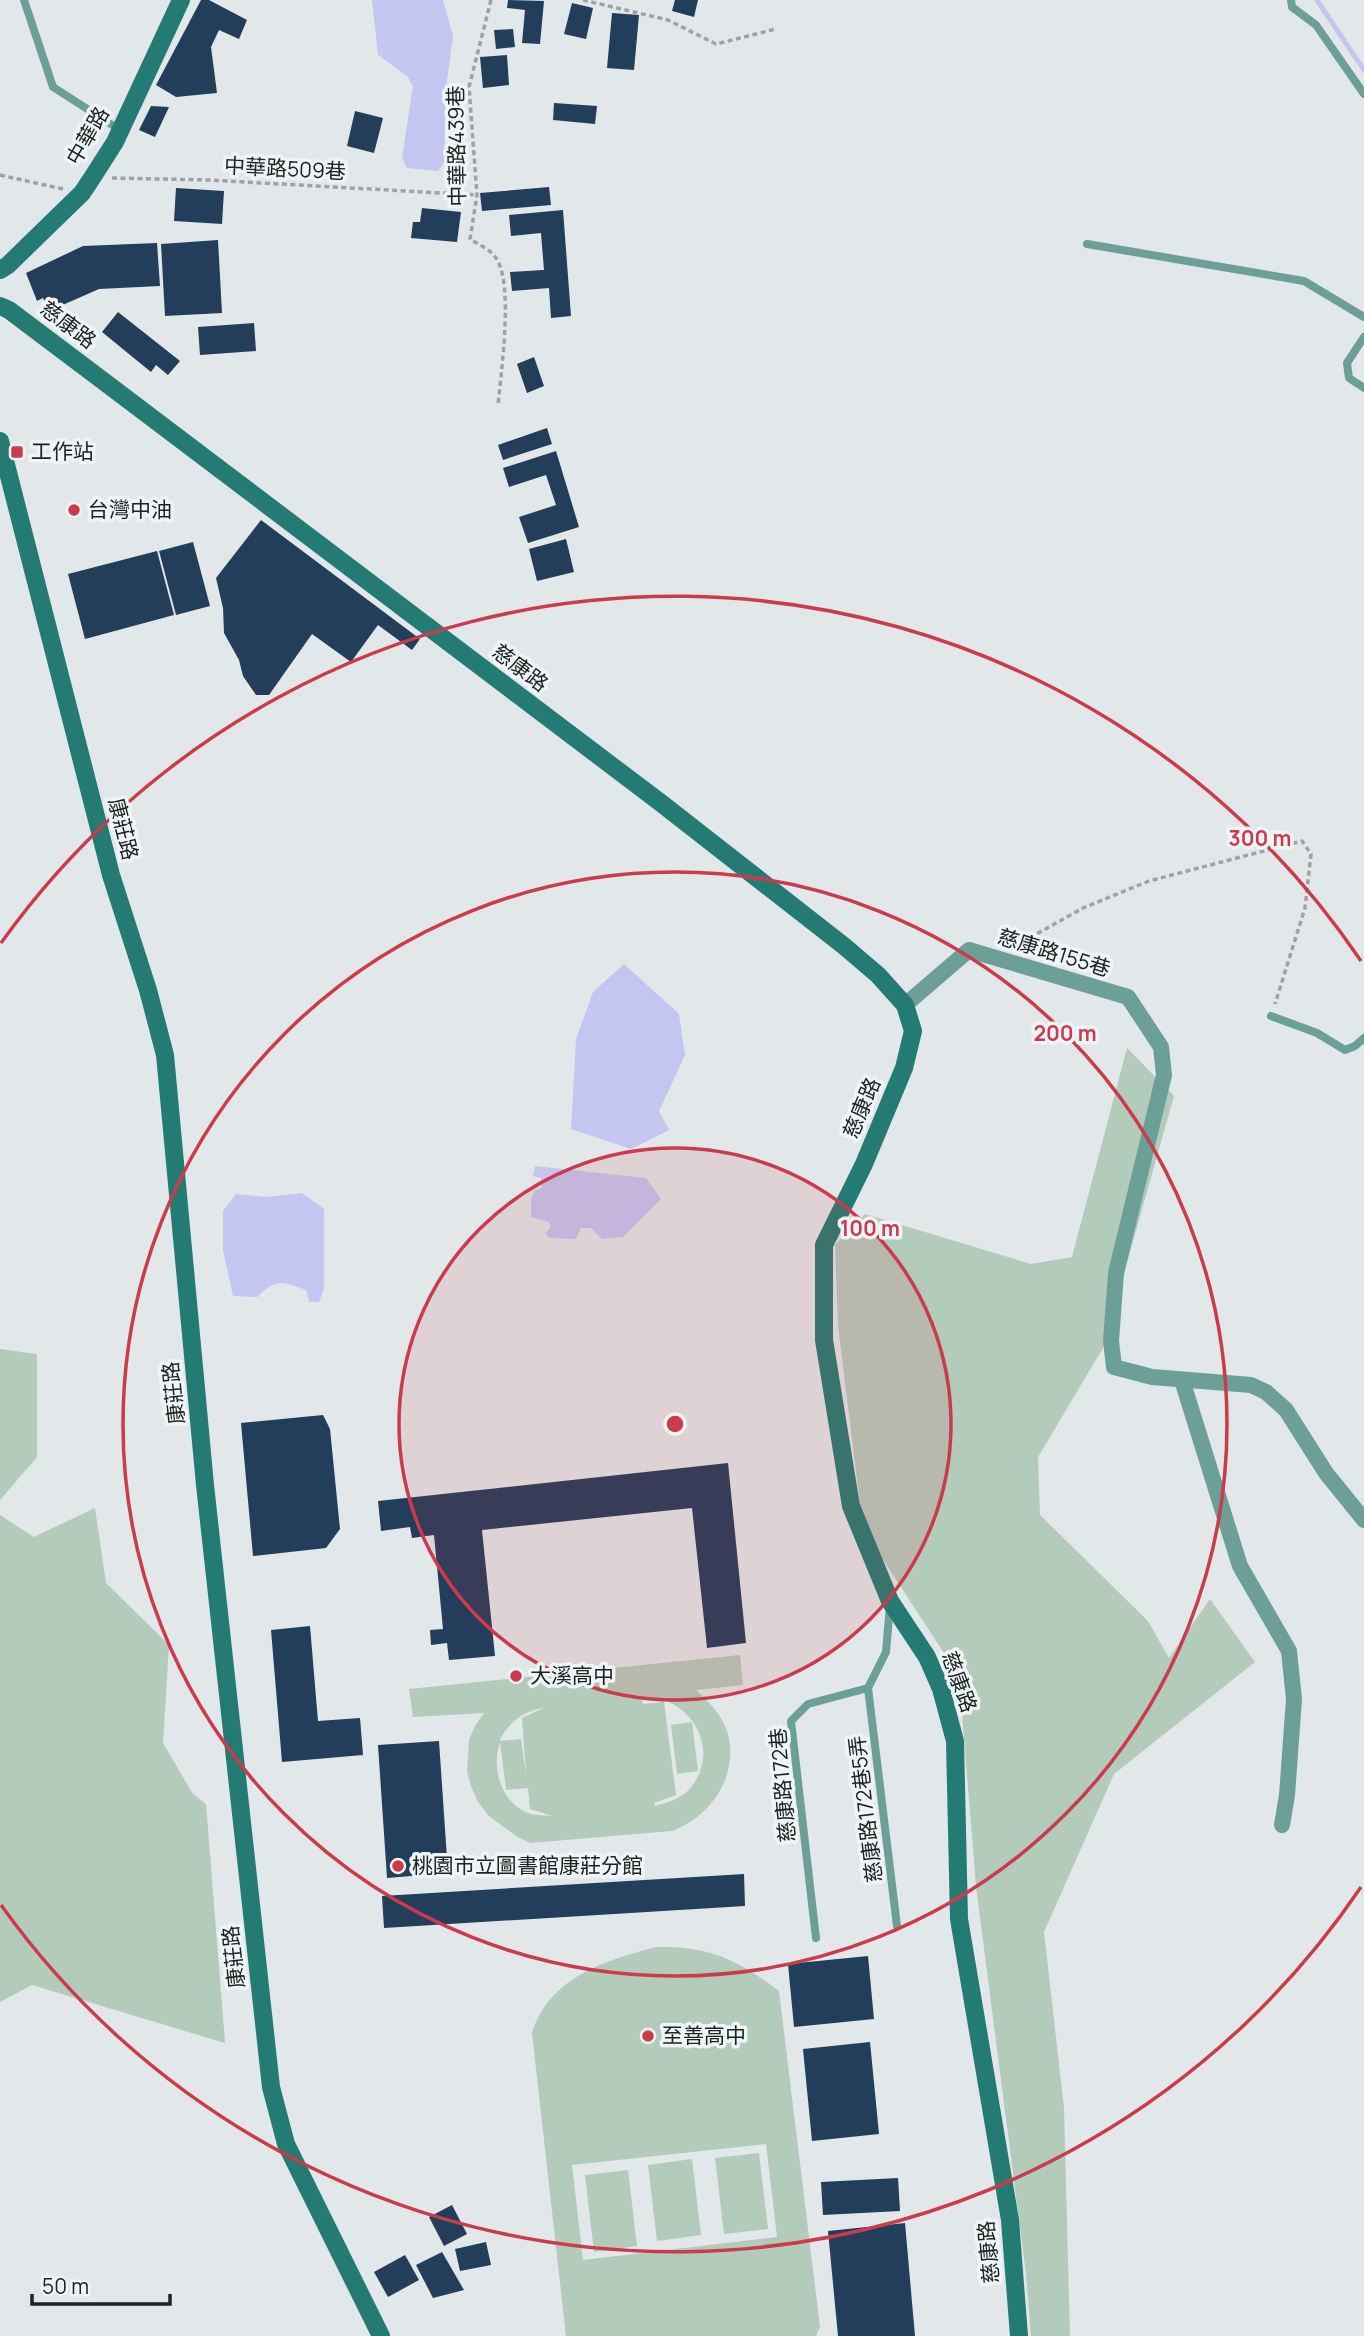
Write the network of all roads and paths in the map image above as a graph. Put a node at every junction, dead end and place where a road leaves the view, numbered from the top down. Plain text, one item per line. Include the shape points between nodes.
1 (24, 0) edge
2 (181, 0) edge
3 (491, 0) edge
4 (583, 0) edge
5 (1291, 0) edge
6 (776, 29) dead end
7 (1364, 94) edge
8 (120, 130) junction
9 (0, 176) edge
10 (87, 185) junction
11 (477, 195) junction
12 (1087, 244) dead end
13 (0, 270) edge
14 (0, 306) edge
15 (1364, 317) edge
16 (1364, 337) edge
17 (1364, 388) edge
18 (498, 405) dead end
19 (0, 441) edge
20 (994, 957) junction
21 (905, 1005) junction
22 (1271, 1016) joint
23 (1364, 1038) edge
24 (1182, 1380) junction
25 (1364, 1520) edge
26 (890, 1601) junction
27 (868, 1688) junction
28 (1282, 1825) dead end
29 (897, 1926) dead end
30 (816, 1938) dead end
31 (381, 2336) edge
32 (1019, 2336) edge

1 - 8 lane via 53,86
2 - 8 street, 中華路
3 - 11 path, 中華路439巷 via 469,87
4 - 6 path via 668,20 716,44
5 - 7 lane via 1292,7 1316,25
8 - 10 street, 中華路
9 - 10 path, 中華路509巷
10 - 11 path, 中華路509巷 via 209,180
10 - 13 street, 中華路
11 - 18 path, 中華路439巷 via 470,239 495,255 502,268 506,323
12 - 15 lane via 1304,281
14 - 21 street, 慈康路 via 661,803 844,946
16 - 17 lane via 1347,363 1349,378
19 - 31 street, 康莊路 via 111,875 165,1055 205,1485 271,2087 286,2144
20 - 21 street, 慈康路155巷 via 969,950
20 - 22 path via 1083,908 1149,881 1302,841 1311,854 1306,908
20 - 24 street, 慈康路155巷 via 1128,997 1161,1047 1164,1076 1116,1273 1111,1341 1114,1367
21 - 26 street, 慈康路 via 913,1031 904,1068 824,1245 824,1340 843,1470 850,1506
22 - 23 lane via 1317,1033 1345,1050
24 - 25 street via 1251,1385 1266,1392 1286,1410 1326,1473
24 - 28 street via 1240,1566 1289,1651 1294,1699
26 - 27 lane via 886,1652
26 - 32 street, 慈康路 via 927,1657 955,1741 959,1919 1010,2220
27 - 29 lane, 慈康路172巷5弄
27 - 30 lane, 慈康路172巷 via 807,1704 791,1721

